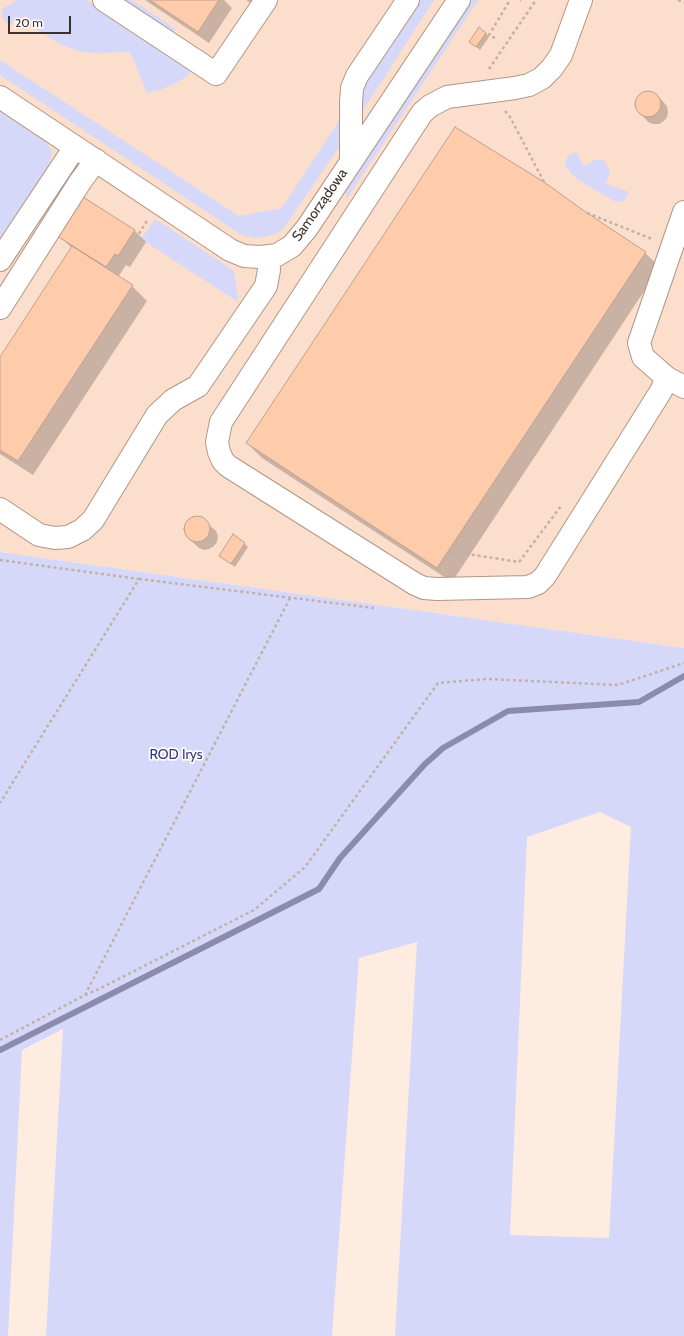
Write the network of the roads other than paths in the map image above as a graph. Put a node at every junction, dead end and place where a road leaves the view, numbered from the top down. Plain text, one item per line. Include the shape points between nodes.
1 (104, 0) edge
2 (266, 0) edge
3 (408, 0) edge
4 (459, 0) edge
5 (581, 0) edge
6 (0, 97) edge
7 (75, 147) junction
8 (96, 160) junction
9 (351, 161) junction
10 (323, 203) junction
11 (684, 212) edge
12 (352, 221) junction
13 (268, 256) junction
14 (0, 260) edge
15 (0, 308) edge
16 (676, 382) edge
17 (0, 509) edge

1 - 2 street via 216,74
3 - 9 street via 352,88
4 - 9 street, Samorządowa
5 - 12 street via 561,55 542,78 529,85 515,88 447,97 422,113
6 - 7 street, Samorządowa
7 - 8 street, Samorządowa
7 - 14 street
8 - 13 street, Samorządowa via 230,250 244,256
8 - 15 street
9 - 10 street, Samorządowa
10 - 12 street
10 - 13 street, Samorządowa via 292,246 276,255
11 - 16 street via 640,343 643,357
12 - 16 street via 221,422 219,452 222,461 228,466 415,584 437,589 528,587 538,583 661,391
13 - 17 street via 266,286 198,386 174,400 157,415 93,520 82,530 68,537 55,538 39,535

